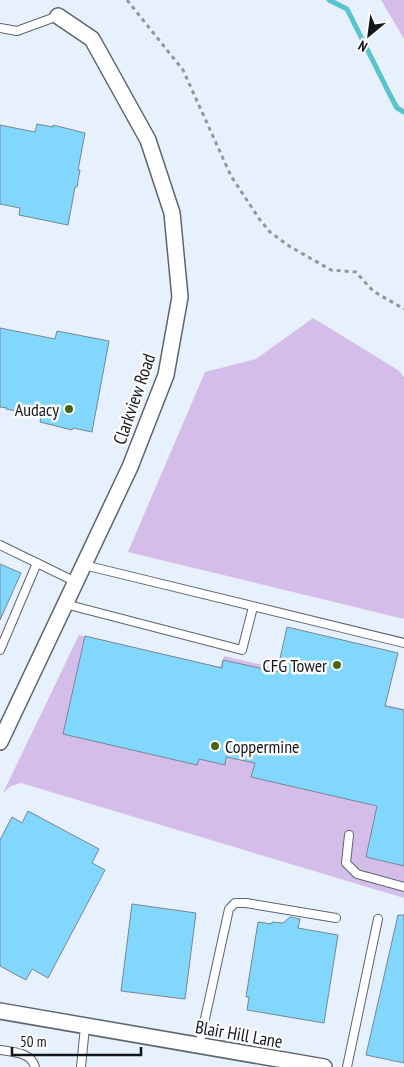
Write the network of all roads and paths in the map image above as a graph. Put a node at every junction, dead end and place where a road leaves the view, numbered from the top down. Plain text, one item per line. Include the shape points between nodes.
1 (127, 0) edge
2 (58, 16) joint
3 (0, 28) edge
4 (404, 309) edge
5 (0, 546) edge
6 (37, 563) junction
7 (84, 565) junction
8 (76, 582) junction
9 (65, 604) junction
10 (253, 607) junction
11 (404, 643) edge
12 (0, 650) edge
13 (0, 742) edge
14 (349, 835) dead end
15 (404, 887) edge
16 (336, 918) dead end
17 (378, 918) dead end
18 (0, 1011) edge
19 (84, 1027) junction
20 (199, 1046) junction
21 (0, 1050) edge
22 (305, 1065) edge
23 (35, 1067) edge
24 (81, 1067) edge
25 (324, 1067) edge
26 (347, 1067) edge

1 - 4 path via 183,70 231,176 270,232 331,270 356,272 373,291
2 - 3 lane via 17,31
2 - 7 street, Clarkview Road via 92,39 148,140 172,212 180,297 166,375 130,467
5 - 6 lane
6 - 8 lane
6 - 12 lane
7 - 8 street, Clarkview Road
7 - 10 lane
8 - 9 street, Clarkview Road
9 - 10 lane via 242,650
9 - 13 street, Clarkview Road
10 - 11 lane
14 - 15 lane via 346,862 358,874
16 - 20 lane via 246,903 235,903 228,909
17 - 26 lane
18 - 19 street, Blair Hill Lane
19 - 20 street, Blair Hill Lane
19 - 24 lane
20 - 22 street, Blair Hill Lane
21 - 23 lane via 23,1054
22 - 25 street, Blair Hill Lane

